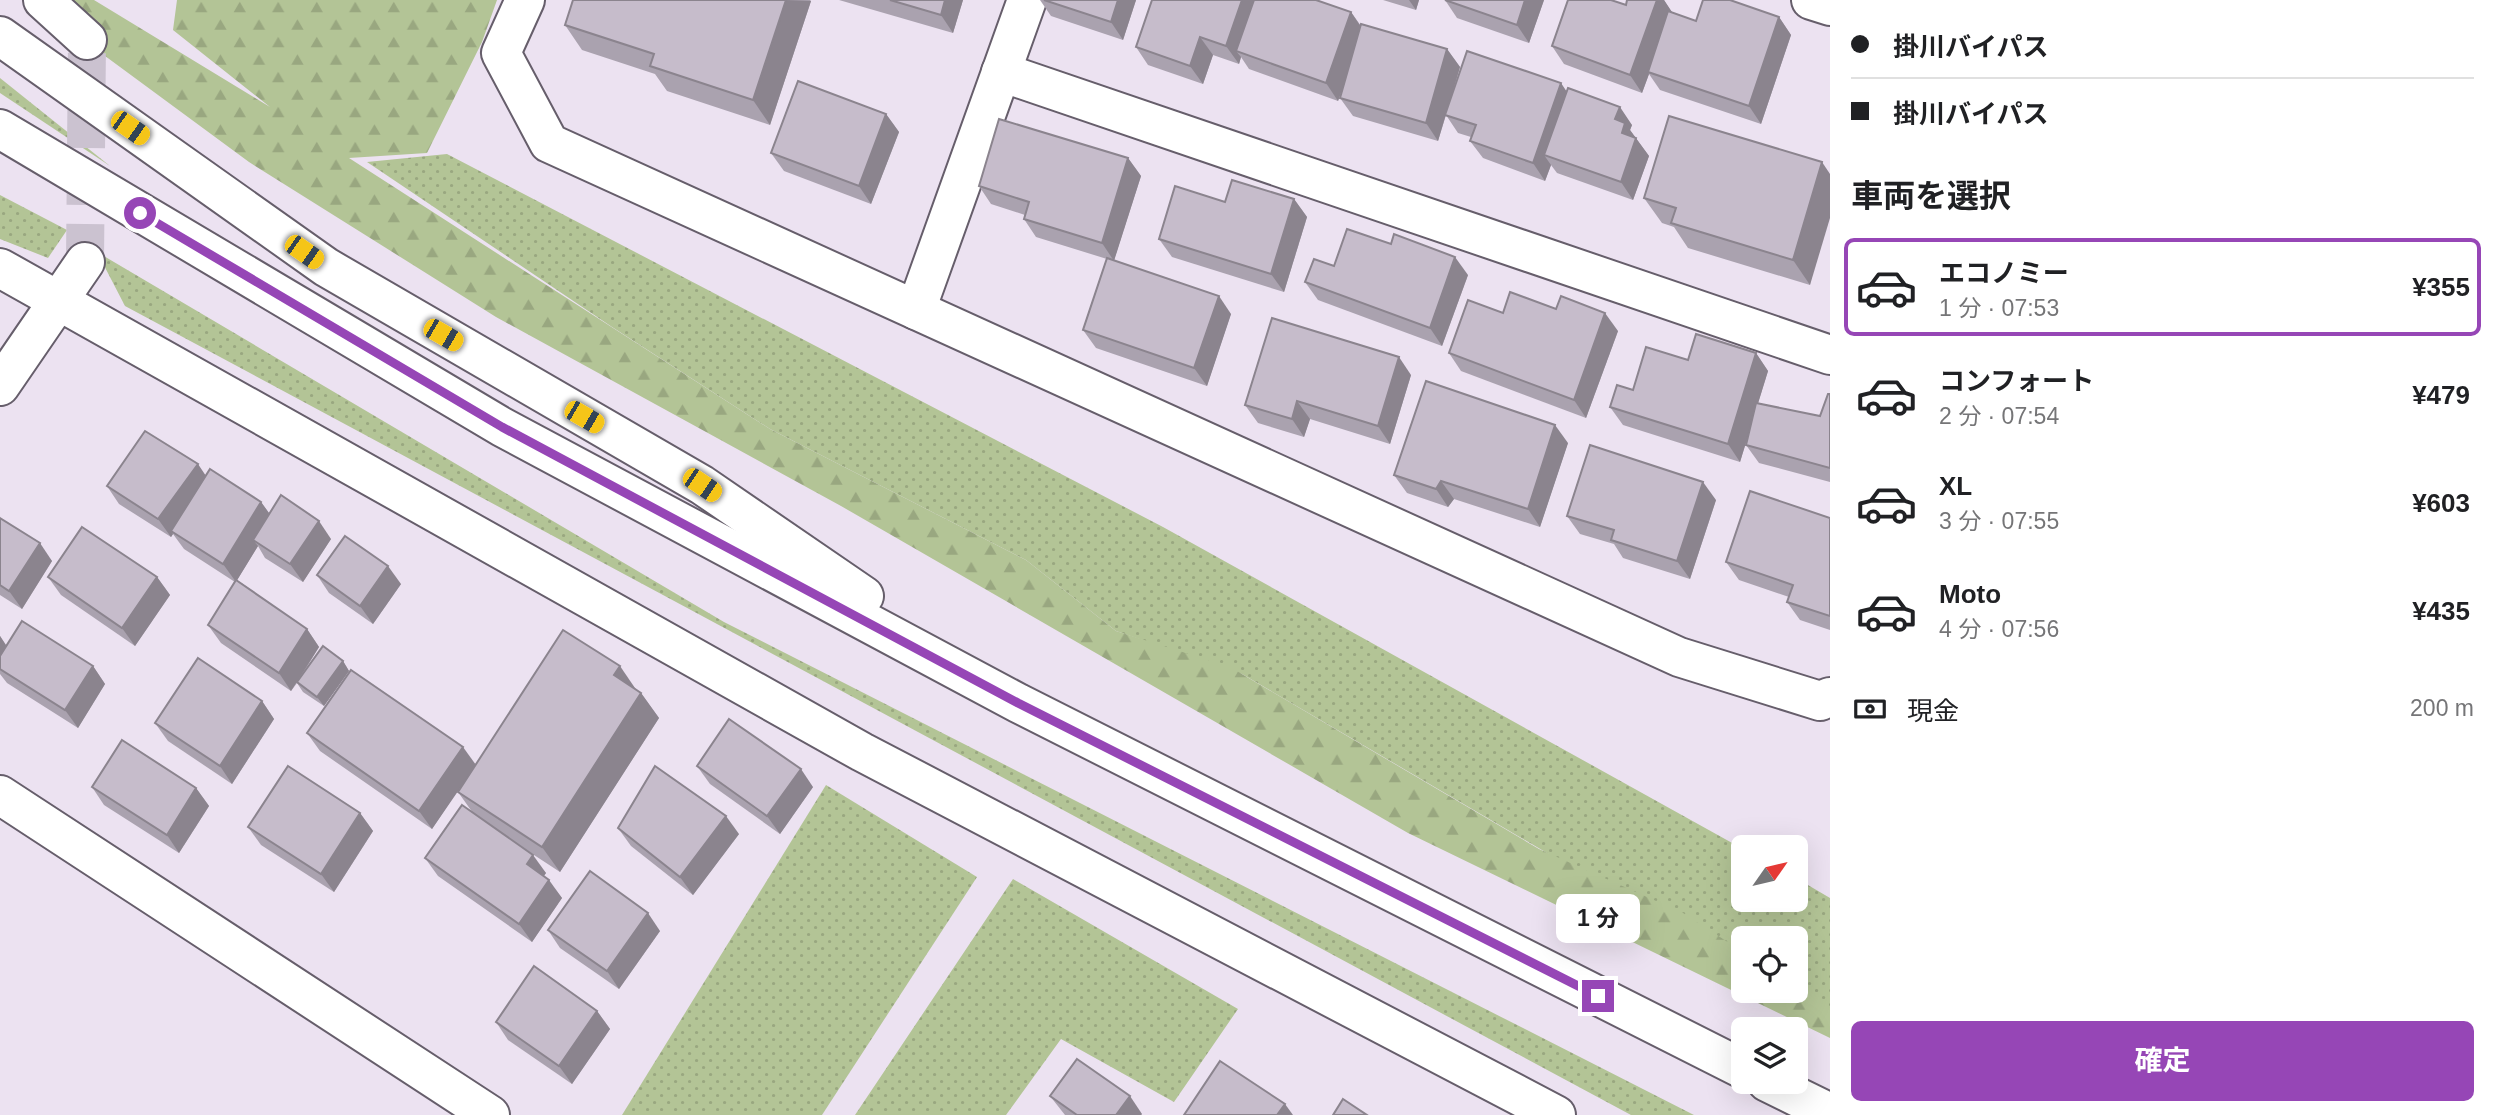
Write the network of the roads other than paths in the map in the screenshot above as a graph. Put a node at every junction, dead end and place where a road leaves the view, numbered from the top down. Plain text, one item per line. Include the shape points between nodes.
1 (43, 0) edge
2 (525, 0) edge
3 (1027, 0) edge
4 (1811, 0) edge
5 (1830, 6) edge
6 (0, 36) edge
7 (87, 40) dead end
8 (1001, 72) junction
9 (0, 129) edge
10 (0, 146) edge
11 (140, 213) junction
12 (85, 262) tunnel mouth
13 (0, 268) edge
14 (58, 299) junction
15 (916, 310) junction
16 (1830, 355) edge
17 (0, 386) edge
18 (1830, 697) edge
19 (1018, 703) junction
20 (0, 795) edge
21 (1731, 1063) edge
22 (1791, 1094) edge
23 (1830, 1113) edge
24 (490, 1115) edge
25 (1556, 1115) edge

1 - 7 main road
2 - 15 main road via 500,53 550,143
3 - 8 main road
4 - 5 main road
6 - 19 main road via 326,267 702,485
8 - 15 main road
8 - 16 main road
9 - 11 main road
10 - 11 main road
11 - 19 main road via 502,427
12 - 14 main road
13 - 14 main road
14 - 17 main road
14 - 25 main road via 862,752
15 - 18 main road via 1679,657 1819,701
19 - 21 main road
20 - 24 main road
22 - 23 main road

